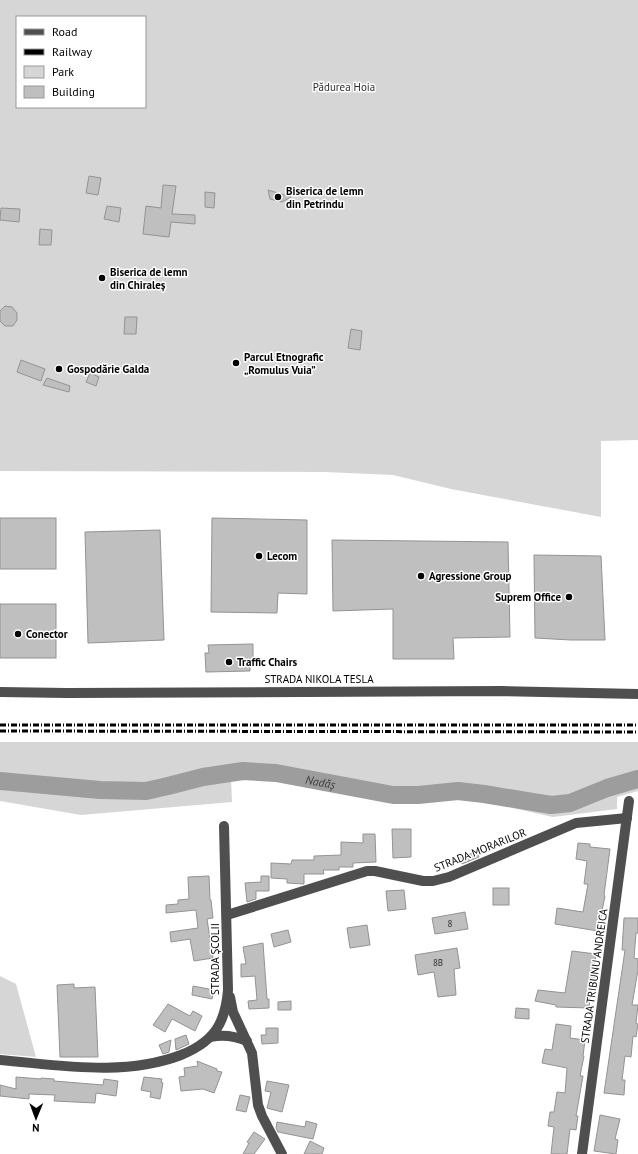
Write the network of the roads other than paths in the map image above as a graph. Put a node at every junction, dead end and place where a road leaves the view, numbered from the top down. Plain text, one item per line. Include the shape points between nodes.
1 (0, 692) edge
2 (638, 694) edge
3 (630, 801) dead end
4 (627, 818) junction
5 (224, 826) dead end
6 (226, 915) junction
7 (228, 990) junction
8 (211, 1037) junction
9 (247, 1041) junction
10 (0, 1060) edge
11 (282, 1154) edge
12 (582, 1154) edge

1 - 2 street, STRADA NIKOLA TESLA via 502,691
3 - 4 street, STRADA TRIBUNU ANDREICA
4 - 6 street, STRADA MORARILOR via 576,823 433,881 367,871
4 - 12 street, STRADA TRIBUNU ANDREICA
5 - 6 street, STRADA ȘCOLII
6 - 7 street, STRADA ȘCOLII
7 - 8 street, STRADA ȘCOLII via 222,1018
7 - 9 street via 233,1012
8 - 9 street via 231,1036
8 - 10 street, STRADA ȘCOLII via 190,1051 144,1066 102,1068
9 - 11 street via 252,1053 258,1105

